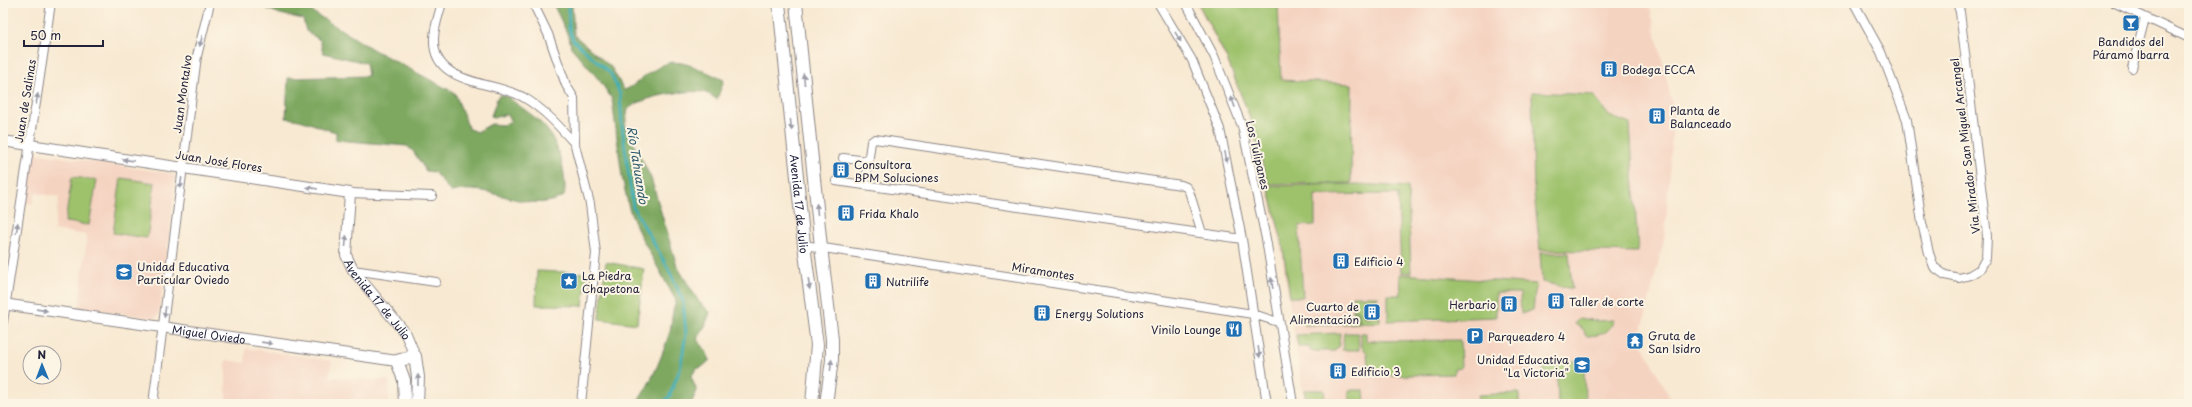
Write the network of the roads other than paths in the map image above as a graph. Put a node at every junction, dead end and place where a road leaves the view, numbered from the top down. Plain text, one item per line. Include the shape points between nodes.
1 (51, 3) edge
2 (210, 3) edge
3 (442, 3) edge
4 (534, 3) edge
5 (779, 3) edge
6 (796, 3) edge
7 (1158, 3) edge
8 (1186, 3) edge
9 (1854, 3) edge
10 (1957, 3) edge
11 (2115, 3) edge
12 (2145, 18) junction
13 (2189, 38) edge
14 (2132, 68) dead end
15 (3, 141) edge
16 (30, 145) junction
17 (575, 145) junction
18 (843, 158) dead end
19 (868, 161) junction
20 (183, 168) junction
21 (836, 181) dead end
22 (865, 185) junction
23 (350, 193) junction
24 (432, 196) dead end
25 (1202, 233) junction
26 (1242, 239) junction
27 (804, 245) junction
28 (821, 247) junction
29 (353, 270) junction
30 (436, 282) dead end
31 (4, 304) edge
32 (1253, 314) junction
33 (3, 322) edge
34 (1278, 322) junction
35 (162, 328) junction
36 (415, 356) junction
37 (397, 361) junction
38 (153, 404) edge
39 (405, 404) edge
40 (417, 404) edge
41 (582, 404) edge
42 (812, 404) edge
43 (826, 404) edge
44 (1266, 404) edge
45 (1293, 404) edge

16 -> 1 street, Juan de Salinas
2 -> 20 street, Juan Montalvo via 197,56
3 - 17 street via 434,39 440,64 456,76 523,97 552,118
4 - 17 street via 566,85 574,98
5 -> 27 main road, Avenida 17 de Julio
28 -> 6 main road, Avenida 17 de Julio
7 -> 26 street via 1192,60 1220,129
34 -> 8 street, Los Tulipanes via 1266,239 1242,126 1214,56
9 - 10 street, Via Mirador San Miguel Arcangel via 1881,52 1907,120 1922,223 1934,267 1944,275 1958,278 1980,270 1986,258 1988,236
11 - 12 street
12 - 13 street
12 - 14 street
15 - 16 street, Juan José Flores
20 -> 16 street, Juan José Flores
31 -> 16 street, Juan de Salinas
17 - 41 street via 590,204 596,253
18 - 19 street
19 - 22 street
19 - 25 street via 871,142 875,139 1180,184 1186,186 1189,191
23 -> 20 street, Juan José Flores
20 -> 35 street, Juan Montalvo
21 - 22 street
22 - 25 street
23 - 24 street, Juan José Flores
29 -> 23 street, Avenida 17 de Julio via 345,247
25 - 26 street
26 - 32 street
27 - 28 street, Miramontes
27 -> 42 main road, Avenida 17 de Julio via 817,345
28 - 32 street, Miramontes
43 -> 28 main road, Avenida 17 de Julio via 832,340
29 - 30 street
29 - 36 street, Avenida 17 de Julio via 406,334
31 - 33 street, Juan de Salinas
31 -> 35 street, Miguel Oviedo
32 - 34 street, Miramontes
32 -> 44 street
34 - 45 street, Los Tulipanes
35 -> 37 street, Miguel Oviedo
35 - 38 street, Juan Montalvo
36 - 37 main road, Miguel Oviedo
40 -> 36 main road, Avenida 17 de Julio via 418,377
37 - 39 main road via 404,380

